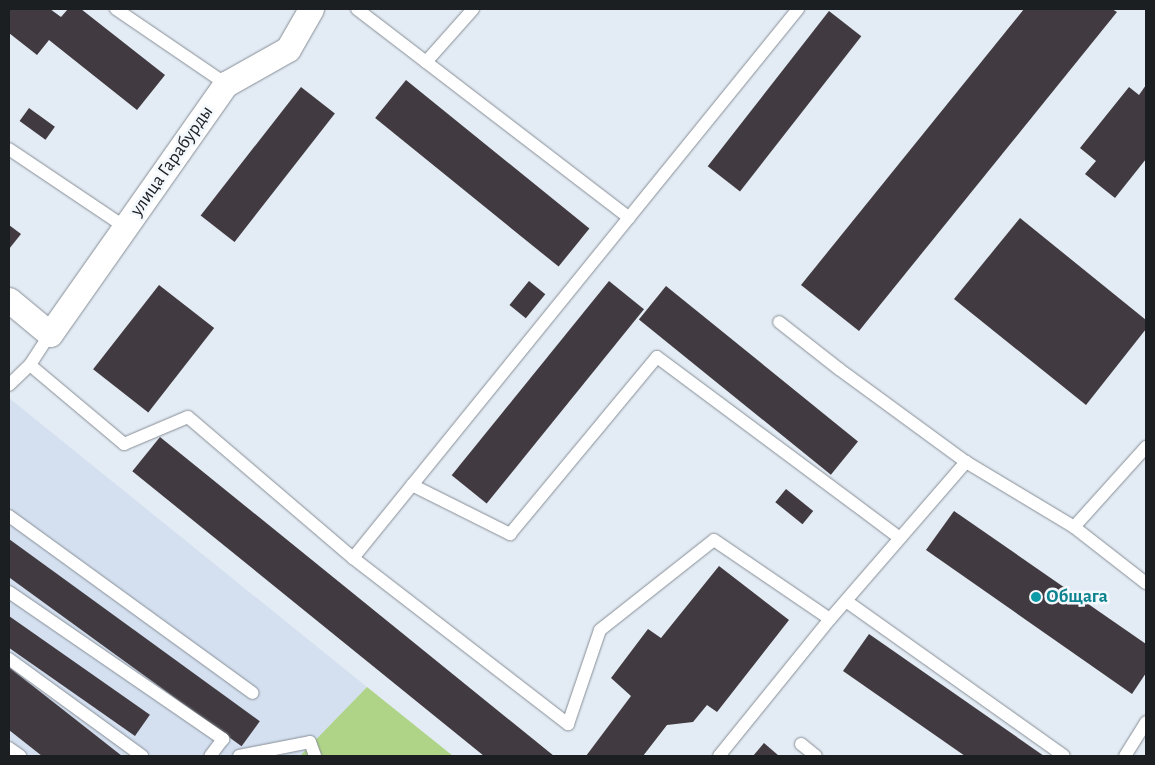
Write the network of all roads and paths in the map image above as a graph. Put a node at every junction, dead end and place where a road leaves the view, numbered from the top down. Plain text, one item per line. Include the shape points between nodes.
1 (116, 9) edge
2 (311, 9) edge
3 (357, 9) edge
4 (473, 9) edge
5 (798, 9) edge
6 (426, 62) junction
7 (226, 84) junction
8 (9, 149) edge
9 (629, 218) junction
10 (125, 228) junction
11 (9, 300) edge
12 (779, 322) dead end
13 (50, 334) junction
14 (30, 365) junction
15 (9, 385) edge
16 (1146, 447) edge
17 (966, 462) junction
18 (412, 485) junction
19 (9, 516) edge
20 (1074, 527) junction
21 (900, 538) junction
22 (353, 558) junction
23 (1146, 583) edge
24 (9, 592) edge
25 (846, 601) junction
26 (830, 619) junction
27 (9, 659) edge
28 (252, 693) dead end
29 (1146, 722) edge
30 (223, 739) junction
31 (801, 744) dead end
32 (9, 748) edge
33 (20, 756) edge
34 (142, 756) edge
35 (210, 756) edge
36 (239, 756) edge
37 (315, 756) edge
38 (719, 756) edge
39 (816, 756) edge
40 (1064, 756) edge
41 (1125, 756) edge

1 - 7 lane
2 - 7 street, улица Гарабурды via 288,49
3 - 6 lane
4 - 6 lane
5 - 9 lane
6 - 9 lane
7 - 10 street, улица Гарабурды
8 - 10 lane
9 - 18 lane
10 - 13 street, улица Гарабурды
11 - 13 street
12 - 17 lane
13 - 14 lane
14 - 15 lane
14 - 22 lane via 124,444 188,417
16 - 20 lane
17 - 20 lane
17 - 21 lane
18 - 21 lane via 510,534 657,357
18 - 22 lane
19 - 28 lane
20 - 23 lane
21 - 25 lane
22 - 26 lane via 568,724 600,630 714,540
24 - 30 lane
25 - 26 lane
25 - 40 lane
26 - 38 lane
27 - 34 lane
29 - 41 lane
30 - 35 lane
30 - 36 lane
31 - 39 lane
32 - 33 lane
36 - 37 lane via 310,742

